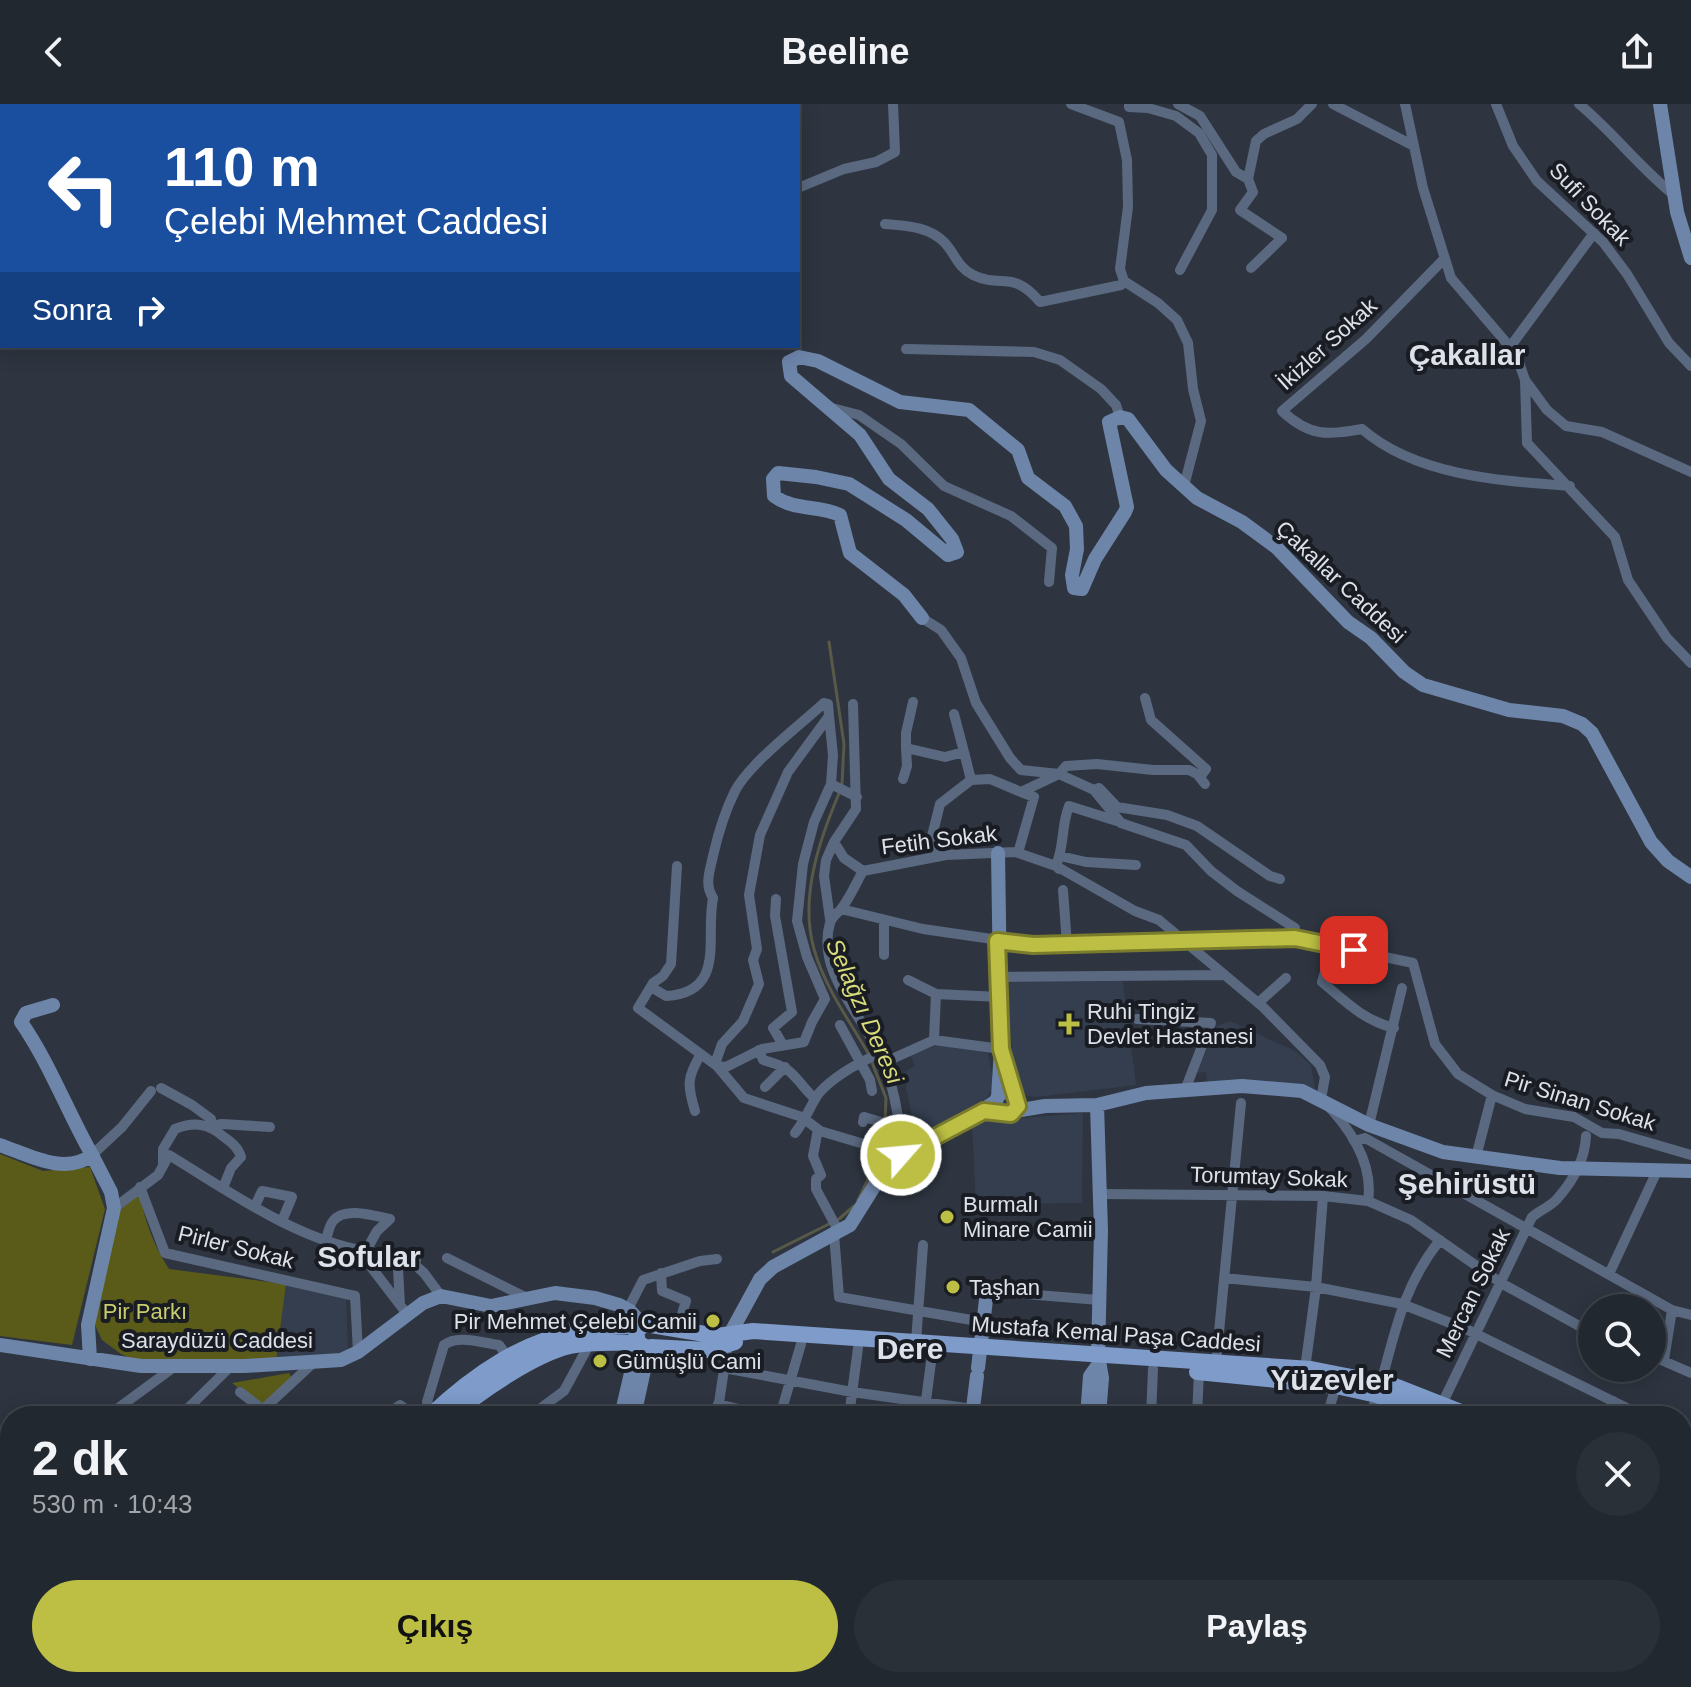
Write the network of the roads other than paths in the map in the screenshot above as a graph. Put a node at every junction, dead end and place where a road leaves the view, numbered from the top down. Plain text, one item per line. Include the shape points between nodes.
1 (893, 104) edge
2 (1071, 104) edge
3 (1150, 104) edge
4 (1178, 104) edge
5 (1312, 104) edge
6 (1333, 104) edge
7 (1405, 104) edge
8 (1496, 104) edge
9 (1579, 104) edge
10 (1660, 104) edge
11 (1129, 105) edge
12 (1119, 122) junction
13 (1414, 146) junction
14 (1248, 179) junction
15 (800, 187) edge
16 (1674, 195) junction
17 (885, 224) dead end
18 (1594, 233) junction
19 (1445, 258) junction
20 (1691, 258) edge
21 (1251, 268) dead end
22 (1180, 270) dead end
23 (1124, 281) junction
24 (1510, 347) junction
25 (906, 349) dead end
26 (1691, 366) edge
27 (1525, 380) junction
28 (826, 406) junction
29 (1120, 417) junction
30 (1691, 472) edge
31 (1184, 486) junction
32 (1570, 486) junction
33 (1049, 582) dead end
34 (922, 618) joint
35 (1691, 663) edge
36 (1145, 698) dead end
37 (913, 702) dead end
38 (853, 704) dead end
39 (954, 714) dead end
40 (829, 716) junction
41 (906, 748) junction
42 (964, 752) junction
43 (1059, 774) junction
44 (903, 779) dead end
45 (971, 780) junction
46 (831, 784) junction
47 (1094, 790) junction
48 (1021, 792) junction
49 (857, 797) junction
50 (1121, 823) junction
51 (834, 842) junction
52 (998, 853) junction
53 (1018, 853) junction
54 (946, 855) junction
55 (1059, 865) junction
56 (1136, 865) dead end
57 (677, 866) dead end
58 (863, 871) junction
59 (1691, 877) edge
60 (1280, 879) dead end
61 (1063, 890) dead end
62 (776, 899) dead end
63 (841, 909) junction
64 (830, 919) junction
65 (884, 920) junction
66 (1295, 938) junction
67 (997, 941) junction
68 (1184, 941) junction
69 (1067, 945) junction
70 (884, 955) dead end
71 (1325, 972) dead end
72 (1225, 975) junction
73 (999, 977) junction
74 (1286, 978) dead end
75 (908, 980) dead end
76 (651, 987) junction
77 (1402, 988) dead end
78 (842, 992) junction
79 (936, 994) junction
80 (1000, 997) junction
81 (827, 998) junction
82 (1258, 1003) junction
83 (53, 1005) dead end
84 (1137, 1019) dead end
85 (840, 1025) dead end
86 (1394, 1028) junction
87 (934, 1040) junction
88 (783, 1045) junction
89 (1001, 1049) junction
90 (759, 1050) junction
91 (701, 1054) junction
92 (880, 1057) junction
93 (863, 1063) junction
94 (717, 1066) junction
95 (785, 1067) junction
96 (765, 1087) dead end
97 (1185, 1090) junction
98 (872, 1091) dead end
99 (1492, 1095) junction
100 (815, 1099) junction
101 (1321, 1099) junction
102 (1003, 1103) junction
103 (1241, 1103) dead end
104 (1097, 1105) junction
105 (695, 1111) dead end
106 (803, 1121) junction
107 (863, 1122) dead end
108 (890, 1125) junction
109 (1369, 1125) junction
110 (211, 1126) junction
111 (270, 1127) dead end
112 (818, 1129) junction
113 (795, 1133) dead end
114 (1586, 1136) dead end
115 (1354, 1141) junction
116 (0, 1145) edge
117 (92, 1155) junction
118 (901, 1155) junction
119 (1691, 1155) edge
120 (1476, 1157) junction
121 (163, 1167) junction
122 (1578, 1169) junction
123 (1658, 1169) junction
124 (1691, 1171) edge
125 (140, 1187) junction
126 (223, 1188) junction
127 (1100, 1194) junction
128 (1232, 1195) junction
129 (1323, 1196) junction
130 (1368, 1201) junction
131 (255, 1206) junction
132 (114, 1208) junction
133 (282, 1221) junction
134 (835, 1228) junction
135 (1527, 1228) junction
136 (326, 1239) junction
137 (1440, 1240) junction
138 (923, 1245) dead end
139 (362, 1250) junction
140 (402, 1256) junction
141 (447, 1258) dead end
142 (717, 1259) dead end
143 (661, 1273) junction
144 (1609, 1274) junction
145 (1224, 1278) junction
146 (1499, 1281) junction
147 (1316, 1287) junction
148 (987, 1291) joint
149 (441, 1296) junction
150 (528, 1298) junction
151 (1099, 1300) junction
152 (1402, 1304) junction
153 (403, 1309) junction
154 (628, 1309) junction
155 (1672, 1310) junction
156 (918, 1311) junction
157 (1691, 1315) edge
158 (983, 1322) junction
159 (1578, 1325) edge
160 (646, 1326) junction
161 (679, 1326) junction
162 (1475, 1333) junction
163 (729, 1338) junction
164 (916, 1342) junction
165 (590, 1343) junction
166 (801, 1344) junction
167 (0, 1345) edge
168 (646, 1346) junction
169 (858, 1348) junction
170 (1666, 1348) edge
171 (358, 1352) junction
172 (507, 1356) junction
173 (90, 1359) junction
174 (1098, 1360) junction
175 (1666, 1361) edge
176 (931, 1362) dead end
177 (979, 1362) junction
178 (313, 1363) junction
179 (1216, 1363) junction
180 (175, 1366) junction
181 (231, 1366) junction
182 (724, 1368) junction
183 (1153, 1369) junction
184 (1305, 1369) junction
185 (1199, 1372) junction
186 (1691, 1373) edge
187 (789, 1380) junction
188 (1336, 1386) junction
189 (1379, 1389) junction
190 (240, 1392) dead end
191 (852, 1392) junction
192 (1613, 1401) junction
193 (926, 1402) junction
194 (121, 1406) edge
195 (190, 1406) edge
196 (253, 1406) edge
197 (266, 1406) edge
198 (428, 1406) edge
199 (440, 1406) edge
200 (463, 1406) edge
201 (544, 1406) edge
202 (625, 1406) edge
203 (636, 1406) edge
204 (719, 1406) edge
205 (782, 1406) edge
206 (850, 1406) edge
207 (925, 1406) edge
208 (945, 1406) edge
209 (974, 1406) edge
210 (1088, 1406) edge
211 (1100, 1406) edge
212 (1151, 1406) edge
213 (1197, 1406) edge
214 (1330, 1406) edge
215 (1373, 1406) edge
216 (1425, 1406) edge
217 (1438, 1406) edge
218 (1611, 1406) edge
219 (1623, 1406) edge

1 - 15 street via 895,152
2 - 12 street
3 - 11 street
4 - 14 street via 1200,116 1236,172
5 - 14 street via 1297,119 1256,141
6 - 13 street
7 - 13 street
8 - 18 street, Sufi Sokak via 1513,146 1537,181
9 - 16 street
10 - 16 street
11 - 12 street
11 - 22 street via 1176,116 1199,133 1212,155 1212,210
12 - 23 street via 1128,191 1120,269
13 - 19 street
14 - 21 street via 1253,192 1240,210 1282,238
16 - 20 street
17 - 23 street via 927,230 945,243 961,268 1028,288 1040,302
18 - 24 street
18 - 26 street, Sufi Sokak via 1627,274 1669,343
19 - 24 street via 1451,278
19 - 32 street, İkizler Sokak via 1366,339 1282,411 1312,431 1362,429 1396,452 1471,476
23 - 31 street via 1177,320 1188,343 1201,421
24 - 27 street
25 - 29 street via 1034,352 1060,360 1101,389
27 - 30 street via 1566,426 1602,432
27 - 32 street via 1527,443
28 - 29 street via 791,376 789,362 799,357 818,361 900,402 969,410 1018,450 1028,478 1065,506 1076,526 1072,583 1082,589 1127,507 1109,422
28 - 33 street via 859,415 901,444 944,486 1011,516 1052,548
28 - 34 street via 860,435 889,479 928,509 957,552 948,555 849,484 778,473 774,496 784,504 840,515 850,553 904,595
29 - 31 street, Çakallar Caddesi via 1128,419
31 - 59 street, Çakallar Caddesi via 1276,547 1348,622 1423,685 1582,724 1592,733 1651,842
32 - 35 street via 1615,537 1628,580 1667,638
34 - 43 street via 941,630 961,658 976,703 1010,758 1021,770
36 - 43 street via 1151,720 1206,769 1202,780 1189,770 1097,764 1066,766
37 - 41 street
38 - 49 street
39 - 42 street
40 - 46 street
40 - 76 street via 824,703 736,789 719,830 709,878 713,951 700,982 666,996
40 - 94 street via 788,772 760,835 749,895 759,984 743,1021 722,1044
41 - 42 street via 945,757
41 - 44 street
42 - 45 street
43 - 47 street
43 - 48 street
45 - 48 street via 990,779
45 - 54 street via 940,804 929,848
46 - 49 street
46 - 81 street via 803,864 797,921
47 - 50 street
47 - 60 street via 1106,792 1117,807 1197,826
48 - 53 street via 1034,797
49 - 51 street via 856,809
50 - 55 street via 1069,806
50 - 66 street via 1186,845 1237,891 1295,928
51 - 58 street via 844,858
51 - 64 street via 824,876
52 - 53 street, Fetih Sokak
52 - 54 street, Fetih Sokak
52 - 67 street
53 - 55 street, Fetih Sokak
54 - 58 street, Fetih Sokak
55 - 56 street
55 - 68 street, Fetih Sokak via 1159,920
57 - 76 street via 671,964
58 - 63 street, Fetih Sokak
61 - 69 street
62 - 88 street via 792,1012 773,1028
63 - 64 street, Fetih Sokak
63 - 65 street
64 - 78 street via 826,944
65 - 67 street
65 - 70 street
66 - 68 street
66 - 99 street, Pir Sinan Sokak via 1413,963 1435,1044 1458,1074
67 - 69 street
67 - 73 street
68 - 69 street
68 - 72 street, Fetih Sokak
71 - 86 street via 1322,982 1358,1013
72 - 73 street
72 - 82 street, Fetih Sokak
73 - 80 street
74 - 82 street
75 - 79 street
76 - 91 street via 638,1008
77 - 86 street
78 - 81 street
78 - 92 street
79 - 80 street
79 - 87 street
80 - 89 street
81 - 88 street via 807,1039
82 - 101 street, Fetih Sokak via 1320,1065 1325,1077
83 - 117 street via 26,1013 21,1022
84 - 97 street via 1211,1023
85 - 93 street
86 - 109 street
87 - 89 street
87 - 92 street
88 - 90 street
89 - 102 street
90 - 94 street via 726,1067
90 - 95 street via 763,1060
91 - 94 street
91 - 105 street via 690,1073
92 - 93 street
92 - 108 street via 894,1092
93 - 98 street
93 - 100 street via 830,1082
94 - 106 street via 740,1095
95 - 96 street
95 - 100 street
97 - 101 street via 1242,1086 1302,1091
97 - 104 street
99 - 119 street, Pir Sinan Sokak via 1525,1109 1574,1117 1602,1133
99 - 120 street
100 - 106 street
101 - 109 street
101 - 115 street
102 - 104 street
102 - 118 street
103 - 128 street
104 - 127 street
106 - 112 street
106 - 113 street
107 - 108 street via 864,1117
108 - 118 street
109 - 120 street via 1443,1152
110 - 111 street
110 - 117 street via 204,1112 156,1089
110 - 121 street via 175,1129 163,1149
110 - 126 street via 239,1149 241,1157
112 - 118 street
112 - 134 street via 813,1156 821,1175 816,1189
114 - 122 street
115 - 130 street via 1364,1159
115 - 135 street via 1365,1138
116 - 117 street via 56,1164 81,1164
117 - 132 street
118 - 134 street via 880,1177 850,1225
120 - 122 street
121 - 125 street
121 - 126 street via 169,1155
122 - 123 street
122 - 135 street, Mercan Sokak
123 - 124 street
123 - 144 street
125 - 132 street
125 - 171 street, Pirler Sokak via 165,1253 355,1296
126 - 131 street
127 - 128 street, Torumtay Sokak
127 - 151 street
128 - 129 street, Torumtay Sokak
128 - 145 street
129 - 130 street, Torumtay Sokak
129 - 147 street
130 - 137 street, Torumtay Sokak
131 - 133 street
131 - 133 street via 262,1191 292,1197
132 - 173 street via 88,1325
133 - 136 street
134 - 156 street via 839,1297
134 - 163 street via 760,1279
135 - 144 street
135 - 146 street, Mercan Sokak
136 - 139 street
136 - 139 street via 332,1222 343,1215 390,1219
137 - 146 street, Torumtay Sokak
137 - 152 street via 1421,1264
138 - 156 street
139 - 140 street
139 - 153 street
140 - 149 street via 416,1260
140 - 153 street via 398,1268
141 - 150 street
142 - 143 street
143 - 154 street via 643,1280
143 - 161 street via 662,1291 686,1301
144 - 155 street
145 - 147 street
145 - 179 street
146 - 159 street, Torumtay Sokak
146 - 162 street, Mercan Sokak
147 - 152 street
147 - 184 street
148 - 151 street
148 - 158 street
149 - 150 street via 491,1306
149 - 153 street, Saraydüzü Caddesi
150 - 154 street via 555,1293
151 - 174 street
152 - 162 street
152 - 189 street
153 - 171 street, Saraydüzü Caddesi
154 - 160 street
155 - 157 street
155 - 170 street
156 - 158 street
156 - 164 street
158 - 177 street
160 - 161 main road, Mustafa Kemal Paşa Caddesi
160 - 168 main road via 658,1339
160 - 172 main road, Mustafa Kemal Paşa Caddesi via 586,1329
161 - 163 main road, Mustafa Kemal Paşa Caddesi
162 - 192 street
162 - 217 street, Mercan Sokak
163 - 164 main road, Mustafa Kemal Paşa Caddesi via 753,1331
163 - 166 main road, Mustafa Kemal Paşa Caddesi
163 - 168 main road, Mustafa Kemal Paşa Caddesi via 708,1350
163 - 182 street
164 - 177 main road, Mustafa Kemal Paşa Caddesi
165 - 168 main road, Mustafa Kemal Paşa Caddesi
165 - 200 main road, Mustafa Kemal Paşa Caddesi via 541,1356
165 - 201 street via 564,1391
166 - 169 main road, Mustafa Kemal Paşa Caddesi
166 - 187 street
167 - 173 street, Saraydüzü Caddesi
168 - 202 street
168 - 203 street
169 - 177 main road, Mustafa Kemal Paşa Caddesi
169 - 191 street
171 - 178 street, Saraydüzü Caddesi
172 - 198 street via 499,1345 451,1340 444,1345
172 - 199 main road, Mustafa Kemal Paşa Caddesi
173 - 180 street, Saraydüzü Caddesi
174 - 177 main road, Mustafa Kemal Paşa Caddesi
174 - 179 main road, Mustafa Kemal Paşa Caddesi
174 - 183 main road, Mustafa Kemal Paşa Caddesi
174 - 210 street via 1090,1376
174 - 211 street
175 - 186 street
176 - 193 street
177 - 209 street
178 - 181 street, Saraydüzü Caddesi
178 - 197 street
179 - 184 main road, Mustafa Kemal Paşa Caddesi
180 - 181 street, Saraydüzü Caddesi
180 - 194 street
181 - 195 street
182 - 187 street
182 - 204 street
183 - 185 main road, Mustafa Kemal Paşa Caddesi
183 - 212 street
184 - 189 main road, Mustafa Kemal Paşa Caddesi
185 - 188 main road, Mustafa Kemal Paşa Caddesi
185 - 213 street
187 - 191 street
187 - 205 street
188 - 189 main road, Mustafa Kemal Paşa Caddesi
188 - 214 street
189 - 215 street
189 - 216 main road, Mustafa Kemal Paşa Caddesi
190 - 196 street
191 - 193 street
191 - 206 street
192 - 218 street
192 - 219 street
193 - 207 street
193 - 208 street

